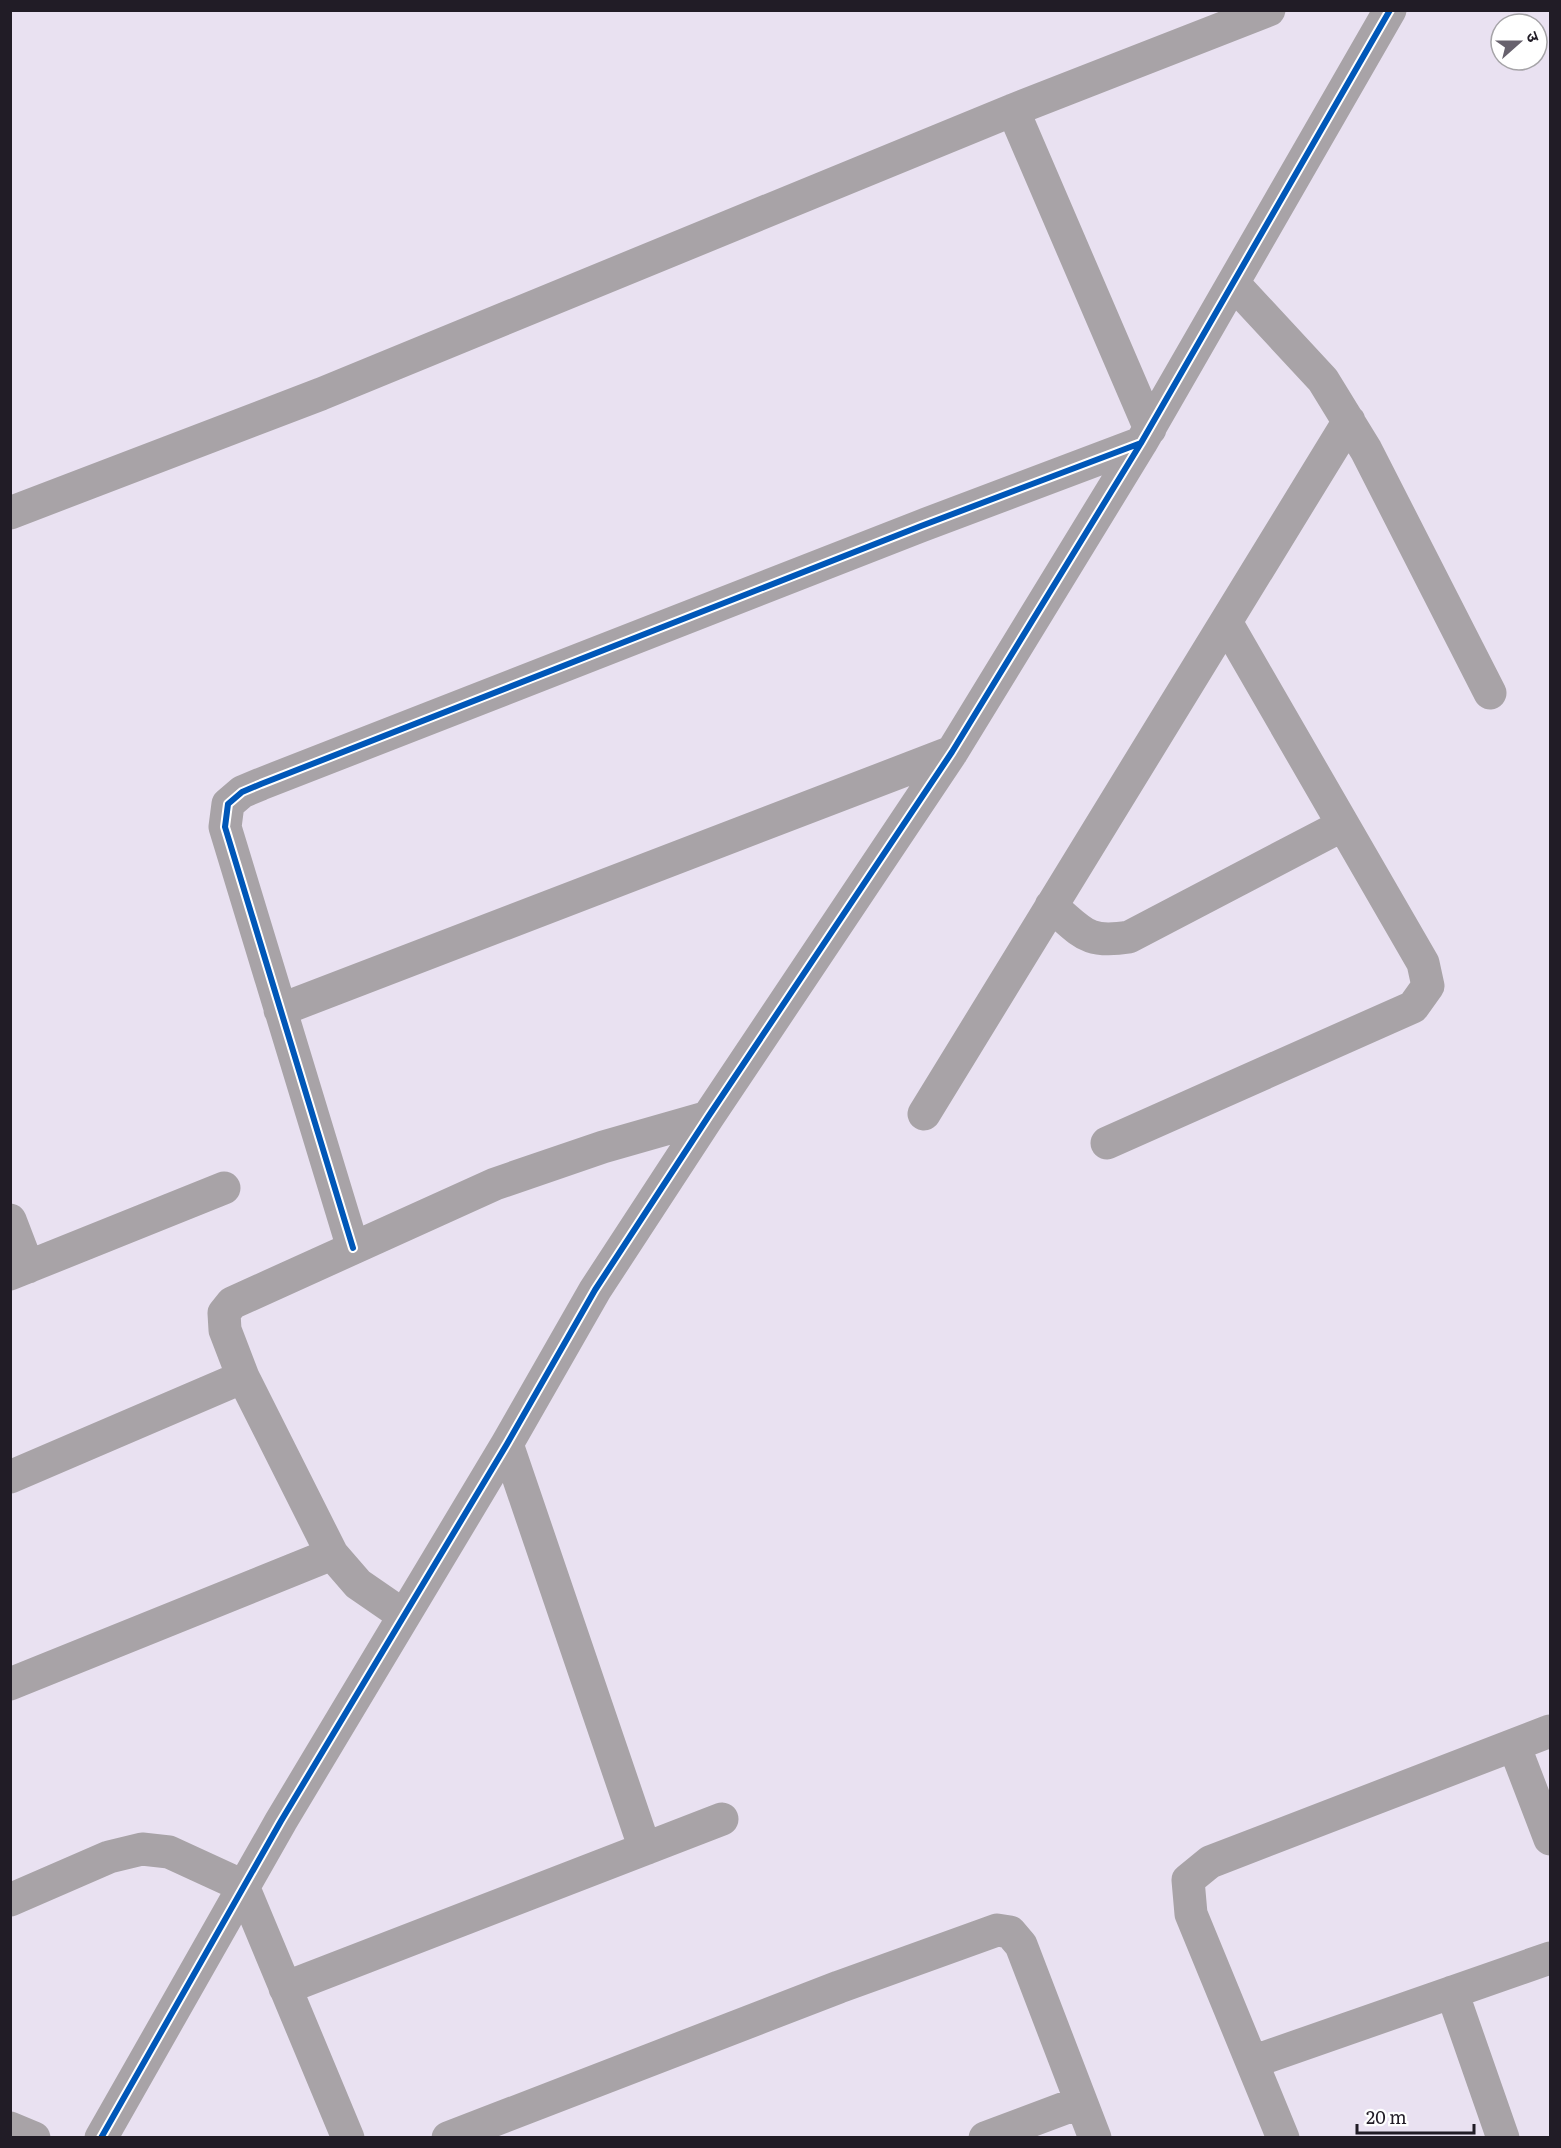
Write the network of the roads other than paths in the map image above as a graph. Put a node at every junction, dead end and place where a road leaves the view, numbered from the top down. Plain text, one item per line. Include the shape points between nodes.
1 (1269, 10) edge
2 (1390, 10) edge
3 (1013, 110) junction
4 (1233, 283) junction
5 (1348, 421) junction
6 (1145, 436) junction
7 (10, 513) edge
8 (1226, 622) junction
9 (1490, 693) dead end
10 (952, 752) junction
11 (1343, 825) junction
12 (1051, 906) junction
13 (280, 1010) junction
14 (924, 1114) dead end
15 (708, 1117) junction
16 (1107, 1143) dead end
17 (224, 1188) dead end
18 (10, 1220) edge
19 (353, 1248) junction
20 (19, 1271) edge
21 (243, 1377) junction
22 (507, 1444) junction
23 (10, 1477) edge
24 (332, 1554) junction
25 (403, 1616) junction
26 (10, 1684) edge
27 (1551, 1731) edge
28 (1514, 1745) junction
29 (722, 1819) dead end
30 (1551, 1839) edge
31 (645, 1849) junction
32 (243, 1886) junction
33 (10, 1900) edge
34 (1551, 1958) edge
35 (285, 1988) junction
36 (1452, 1992) junction
37 (1252, 2062) junction
38 (1081, 2102) junction
39 (10, 2128) edge
40 (34, 2138) edge
41 (101, 2138) edge
42 (348, 2138) edge
43 (448, 2138) edge
44 (985, 2138) edge
45 (1095, 2138) edge
46 (1283, 2138) edge
47 (1503, 2138) edge

1 - 3 street
2 - 4 street
3 - 6 street
3 - 7 street via 321,394
4 - 5 street via 1323,380
4 - 6 street
5 - 8 street
5 - 9 street
6 - 10 street
6 - 13 street via 242,792 228,804 225,827
8 - 11 street
8 - 12 street
10 - 13 street
10 - 15 street
11 - 12 street via 1129,937 1107,941 1089,938
11 - 16 street via 1423,963 1428,987 1413,1007
12 - 14 street
13 - 19 street
15 - 19 street via 495,1184
15 - 22 street via 595,1290
17 - 20 street
18 - 20 street
19 - 21 street via 232,1303 224,1313 225,1330
21 - 23 street
21 - 24 street
22 - 25 street
22 - 31 street
24 - 25 street via 358,1584
24 - 26 street
25 - 32 street
27 - 28 street
28 - 30 street
28 - 37 street via 1210,1862 1188,1880 1191,1914
29 - 31 street
31 - 35 street
32 - 33 street via 169,1852 142,1849 109,1857
32 - 35 street
32 - 41 street
34 - 36 street
35 - 42 street
36 - 37 street
36 - 47 street
37 - 46 street
38 - 43 street via 1021,1945 1010,1932 997,1930
38 - 44 street
38 - 45 street
39 - 40 street

